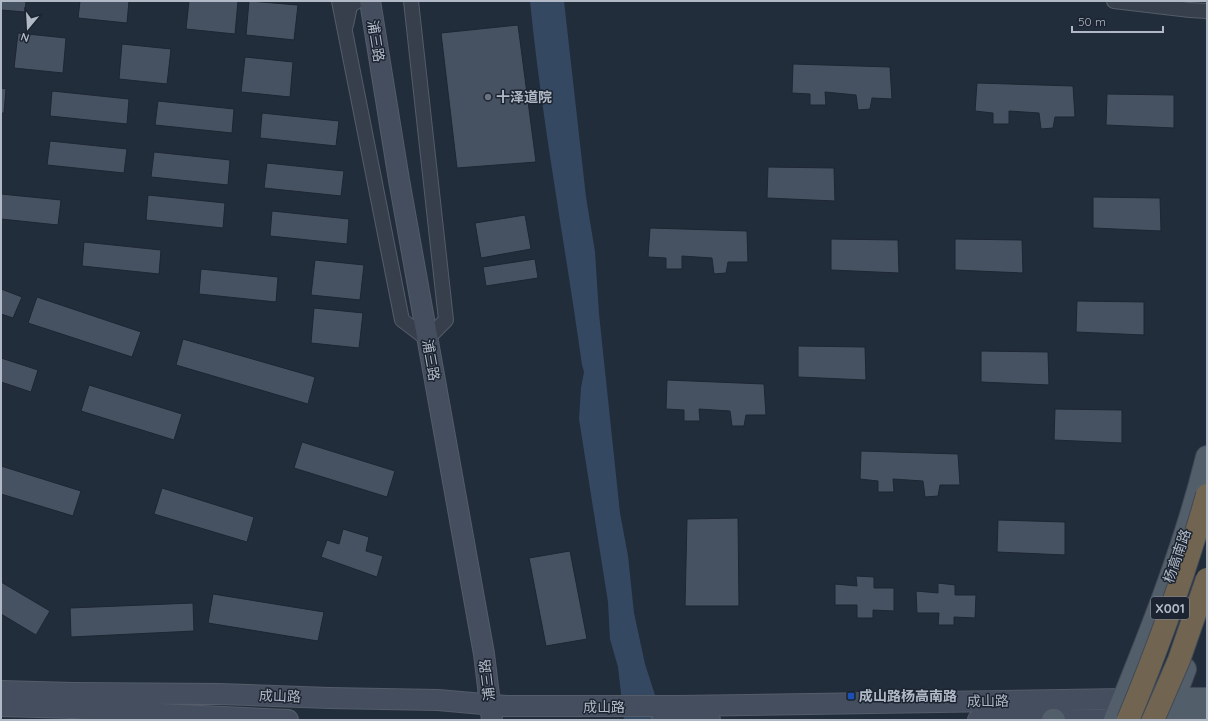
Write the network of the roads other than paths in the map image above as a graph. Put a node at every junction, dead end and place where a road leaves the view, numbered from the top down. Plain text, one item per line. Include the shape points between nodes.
1 (339, 1) edge
2 (357, 1) edge
3 (370, 1) edge
4 (399, 1) edge
5 (411, 1) edge
6 (1114, 1) edge
7 (1207, 11) edge
8 (413, 18) junction
9 (344, 29) junction
10 (427, 339) junction
11 (1207, 457) edge
12 (1207, 494) edge
13 (1207, 579) edge
14 (1207, 609) edge
15 (1, 691) edge
16 (1124, 699) junction
17 (1207, 699) edge
18 (1, 706) edge
19 (491, 712) edge
20 (680, 713) edge
21 (1165, 715) edge
22 (1207, 719) edge
23 (288, 720) edge
24 (656, 720) edge
25 (710, 720) edge
26 (978, 720) edge
27 (1053, 720) edge
28 (1115, 720) edge
29 (1128, 720) edge

1 - 9 street
2 - 9 street via 350,6
3 - 10 main road, 浦三路
4 - 8 street via 404,3
5 - 8 street
6 - 7 street
8 - 10 street via 446,320
9 - 10 street via 402,320
10 - 19 main road, 浦三路 via 484,654
11 - 16 main road, 杨高南路 / X001 via 1184,538
12 - 29 highway, 杨高南路 / X001, bridge via 1193,545
13 - 21 highway, X001, bridge via 1179,660
14 - 21 main road, X001
15 - 19 main road, 成山路 via 438,700
16 - 20 main road, 成山路
16 - 21 main road, 成山路
16 - 28 main road, 杨高南路
17 - 21 main road, 成山路
18 - 23 main road, 成山路
19 - 20 main road, 成山路 via 506,706 619,707
20 - 24 main road, 成山路
20 - 25 main road, 成山路
21 - 22 main road, 成山路
21 - 28 main road, 成山路
26 - 27 main road, 成山路
27 - 28 main road, 成山路

